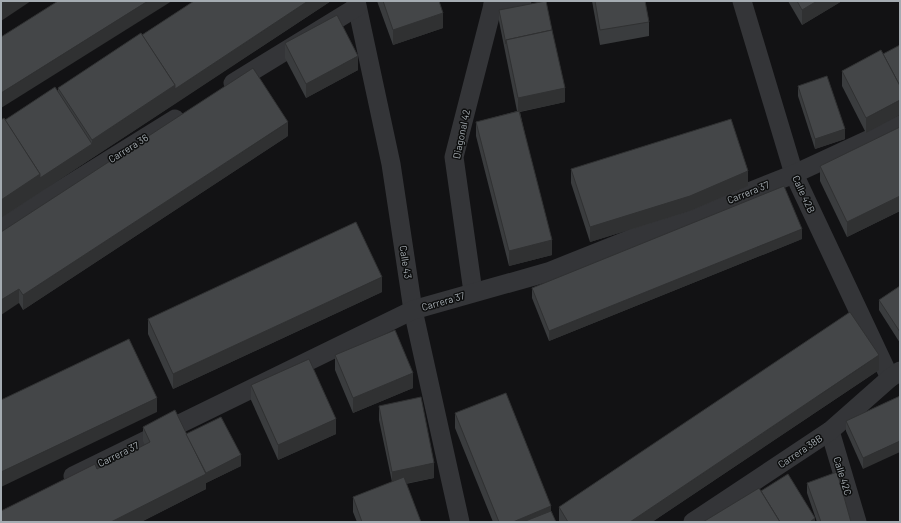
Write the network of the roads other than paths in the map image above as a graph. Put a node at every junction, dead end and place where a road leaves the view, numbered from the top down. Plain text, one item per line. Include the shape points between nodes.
1 (522, 1) edge
2 (742, 1) edge
3 (493, 3) edge
4 (356, 4) edge
5 (216, 94) edge
6 (189, 111) edge
7 (900, 125) edge
8 (794, 174) junction
9 (1, 227) edge
10 (473, 292) junction
11 (413, 310) junction
12 (895, 375) edge
13 (830, 431) junction
14 (58, 483) edge
15 (460, 522) edge
16 (693, 522) edge
17 (857, 522) edge

1 - 3 street
2 - 8 street, Calle 42B
3 - 10 street, Diagonal 42 via 454,157
4 - 5 street
4 - 11 street, Calle 43 via 391,164
6 - 9 street, Carrera 36
7 - 8 street, Carrera 37
8 - 10 street, Carrera 37 via 548,272
8 - 12 street, Calle 42B
10 - 11 street, Carrera 37
11 - 14 street, Carrera 37
11 - 15 street, Calle 43
12 - 13 street, Carrera 38B
13 - 16 street, Carrera 38B
13 - 17 street, Calle 42C

